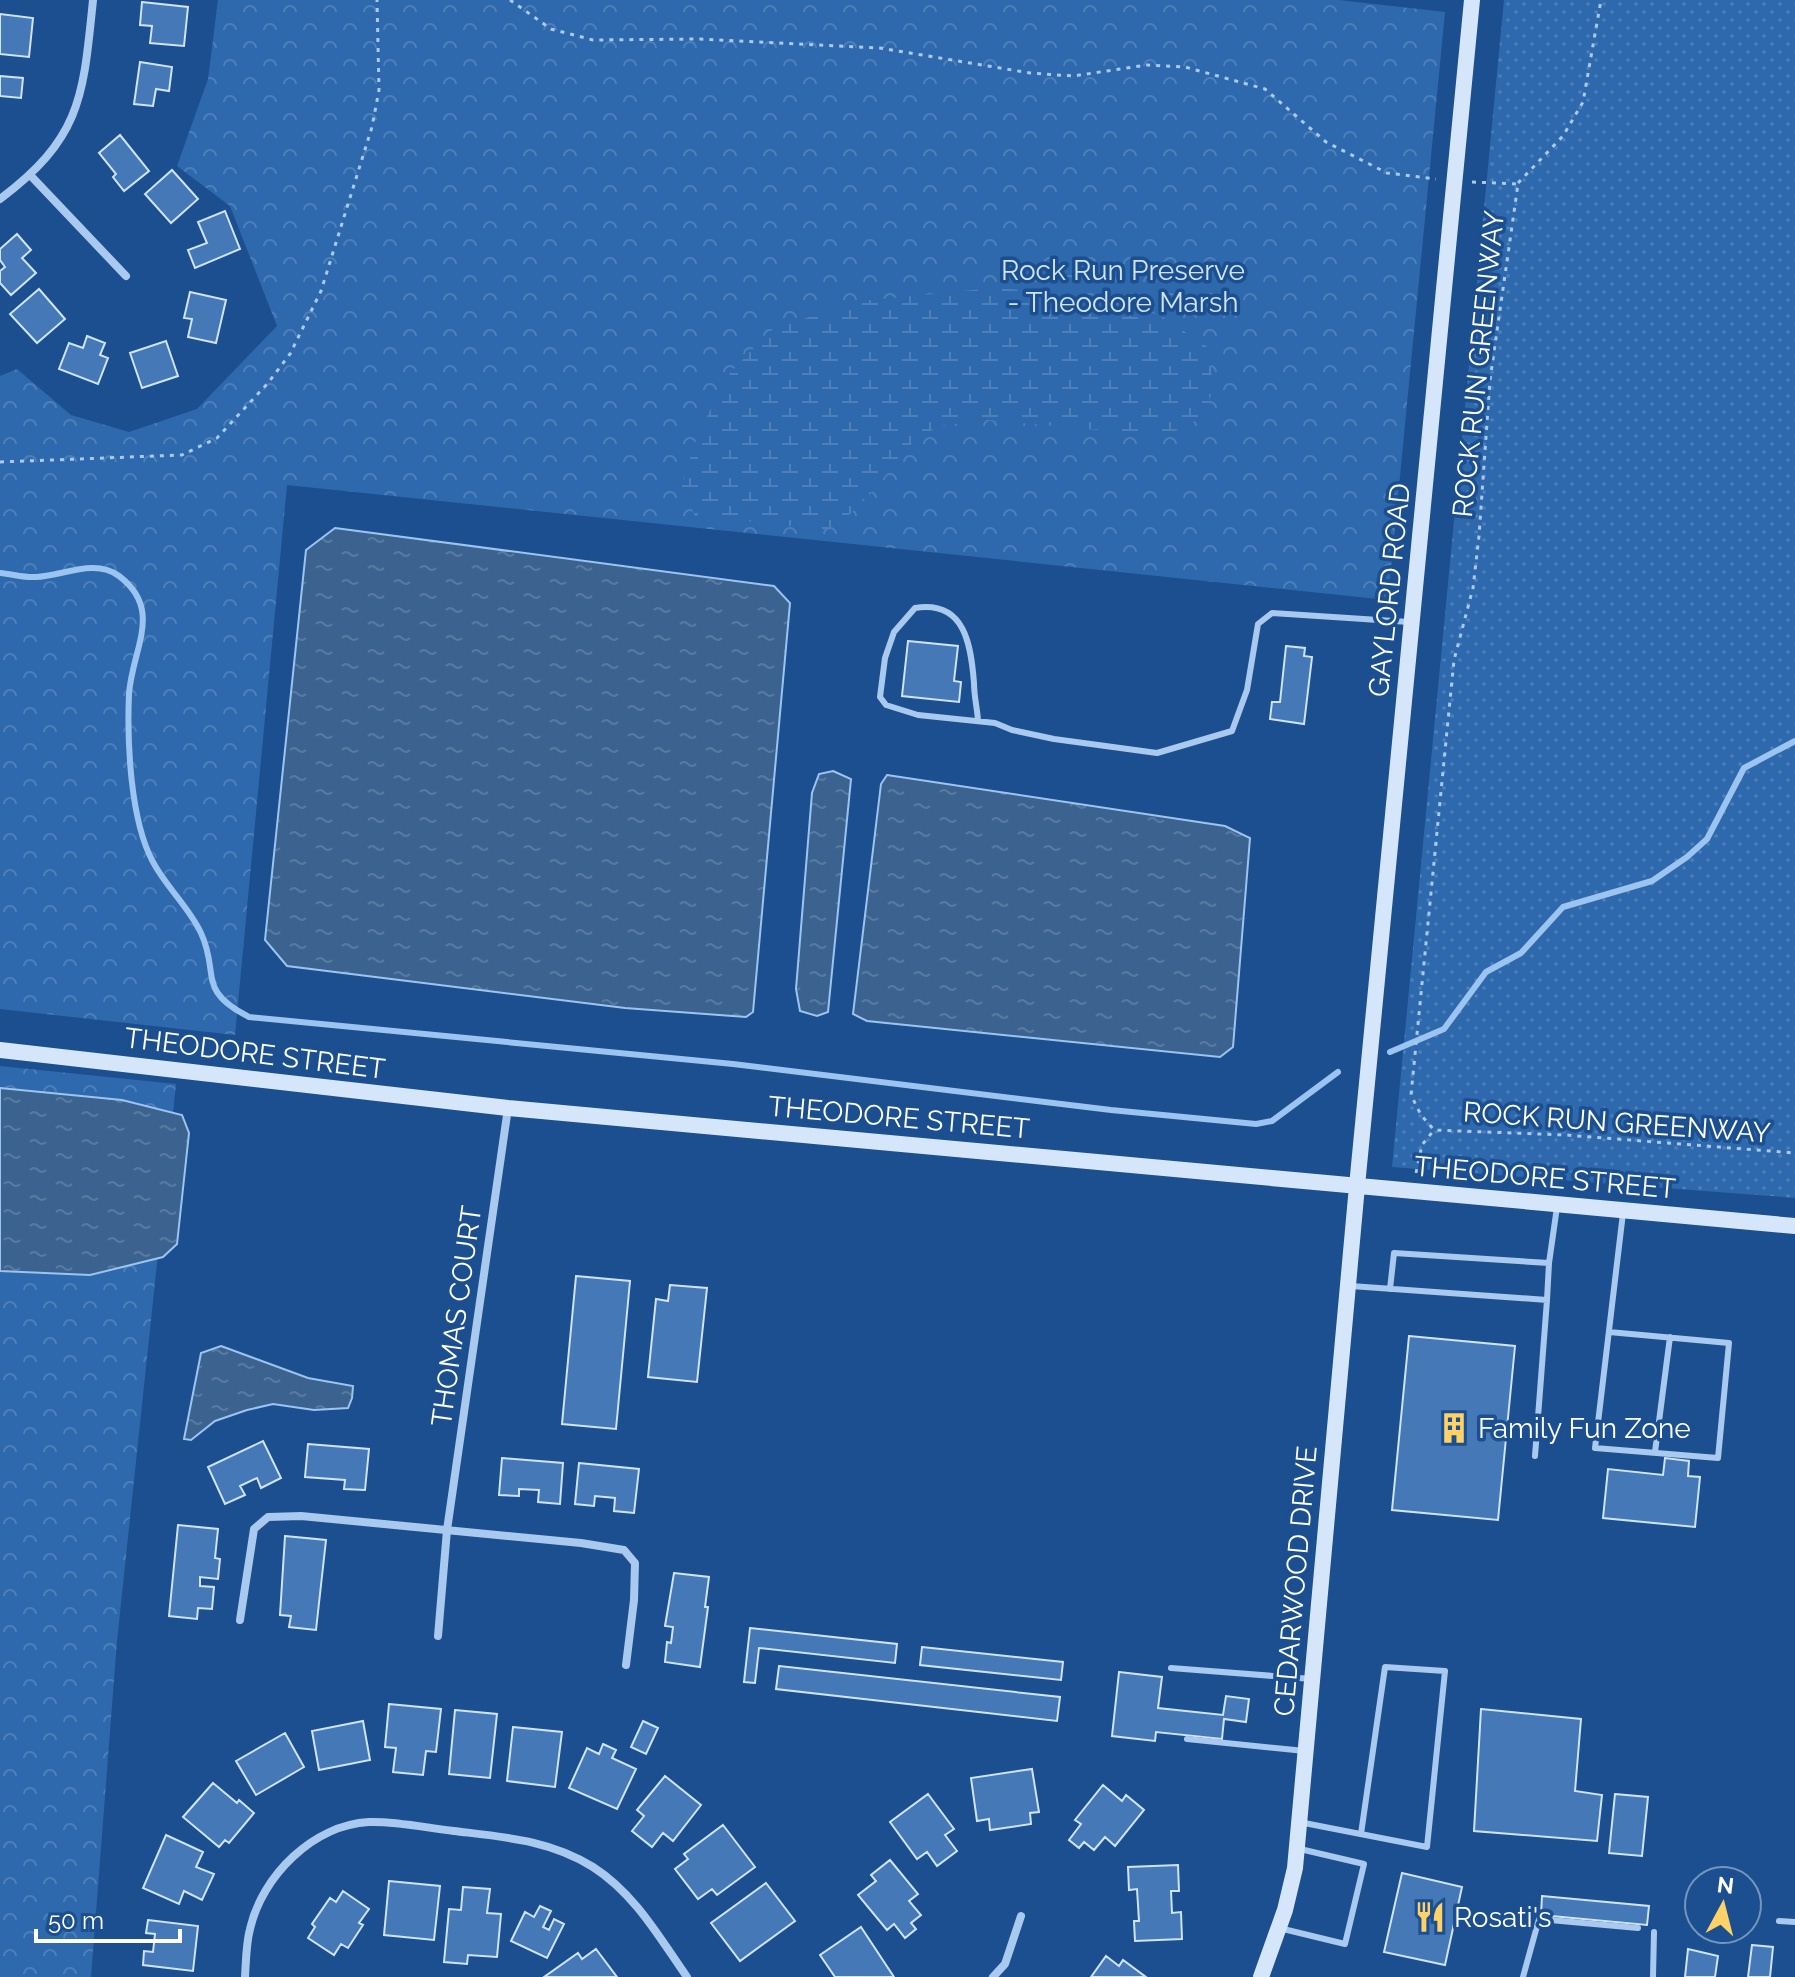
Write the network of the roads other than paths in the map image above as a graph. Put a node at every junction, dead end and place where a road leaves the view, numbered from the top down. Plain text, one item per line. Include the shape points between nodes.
1 (93, 0) edge
2 (1472, 0) edge
3 (31, 176) junction
4 (0, 199) edge
5 (126, 276) dead end
6 (1412, 623) junction
7 (978, 720) junction
8 (0, 1050) edge
9 (508, 1108) junction
10 (1357, 1186) junction
11 (1557, 1204) junction
12 (1623, 1210) junction
13 (1795, 1226) edge
14 (1549, 1263) junction
15 (1348, 1286) junction
16 (1390, 1289) junction
17 (1547, 1300) junction
18 (1609, 1332) junction
19 (1670, 1337) junction
20 (1655, 1452) junction
21 (1535, 1456) dead end
22 (447, 1530) junction
23 (240, 1620) dead end
24 (438, 1636) dead end
25 (626, 1665) dead end
26 (1171, 1668) dead end
27 (1312, 1679) junction
28 (1187, 1739) dead end
29 (1305, 1751) junction
30 (1299, 1822) junction
31 (1361, 1834) junction
32 (1296, 1848) junction
33 (1021, 1916) dead end
34 (1779, 1921) dead end
35 (1795, 1922) edge
36 (1279, 1928) junction
37 (1638, 1928) dead end
38 (1654, 1932) dead end
39 (1264, 1976) edge
40 (245, 1977) edge
41 (687, 1977) edge
42 (993, 1977) edge
43 (1523, 1977) edge
44 (1653, 1977) edge

1 - 3 street via 77,109 58,146
2 - 6 street, GAYLORD ROAD
3 - 4 street
3 - 5 street
6 - 7 lane via 1272,613 1258,624 1247,690 1232,731 1157,753 1098,747
6 - 10 street, GAYLORD ROAD
7 - 7 lane via 918,715 886,705 880,697 894,632 915,608 930,605 944,610 963,627 970,645
8 - 9 street, THEODORE STREET
9 - 10 street, THEODORE STREET
9 - 22 street, THOMAS COURT
10 - 11 street, THEODORE STREET
10 - 15 street, CEDARWOOD DRIVE
11 - 12 street, THEODORE STREET
11 - 14 lane
12 - 13 street, THEODORE STREET
12 - 18 lane
14 - 16 lane via 1394,1253
14 - 17 lane
15 - 16 lane
15 - 27 street, CEDARWOOD DRIVE
16 - 17 lane
17 - 21 lane
18 - 19 lane
18 - 20 lane via 1595,1448
19 - 20 lane
19 - 20 lane via 1729,1343 1718,1458
22 - 23 street via 268,1517 254,1529
22 - 24 street, THOMAS COURT
22 - 25 street via 624,1550 635,1563
26 - 27 lane
27 - 29 street, CEDARWOOD DRIVE
28 - 29 lane
29 - 30 street, CEDARWOOD DRIVE
30 - 31 lane
30 - 32 street, CEDARWOOD DRIVE
31 - 31 lane via 1427,1847 1445,1671 1385,1667
32 - 36 street, CEDARWOOD DRIVE
32 - 36 lane via 1364,1864 1345,1944
33 - 42 street via 1005,1964
34 - 35 lane
36 - 39 street, CEDARWOOD DRIVE
37 - 43 lane via 1539,1919
38 - 44 lane
40 - 41 street via 250,1928 263,1894 282,1867 309,1843 369,1822 528,1839 568,1853 628,1893

